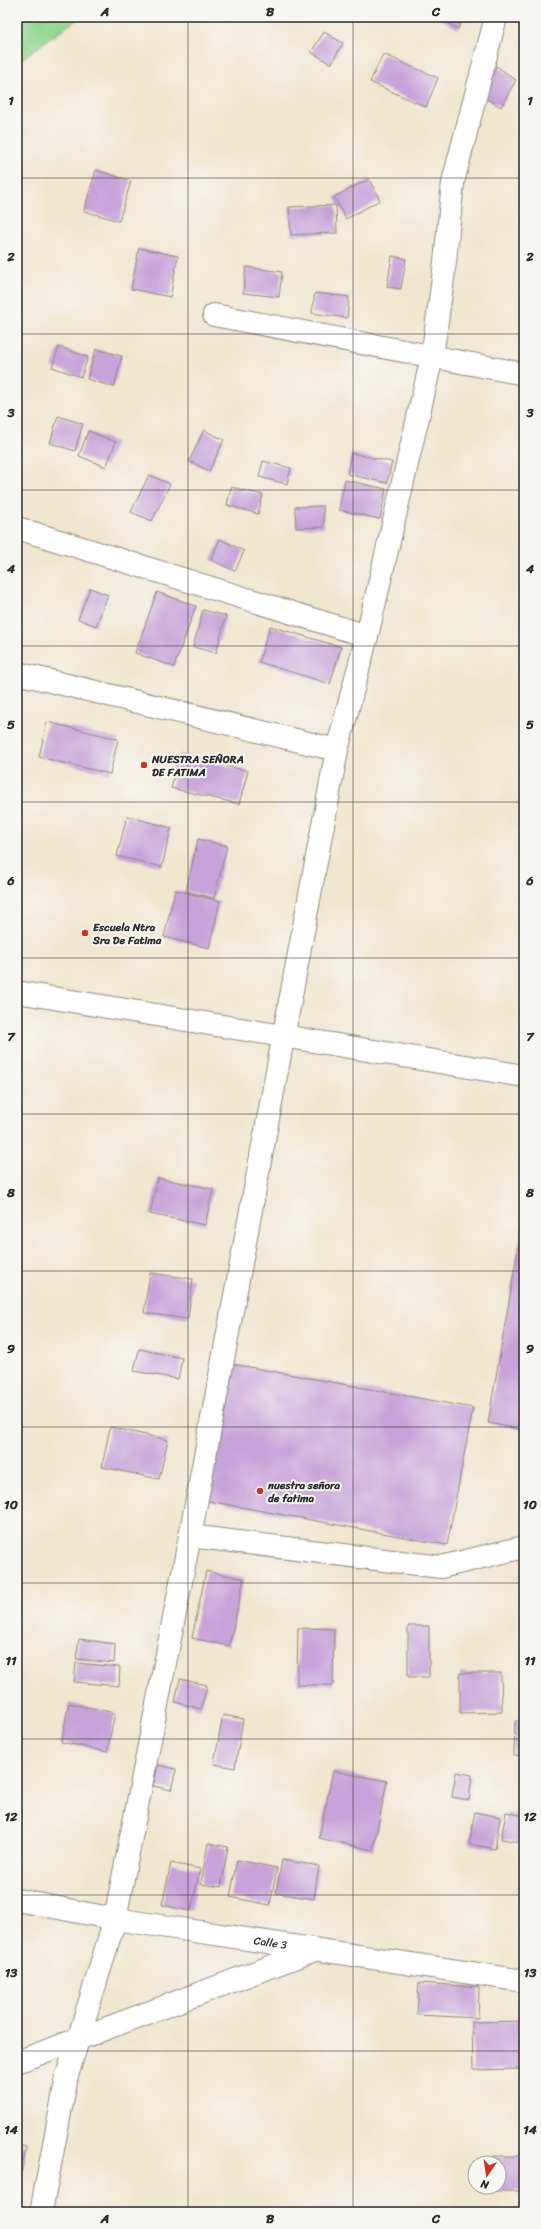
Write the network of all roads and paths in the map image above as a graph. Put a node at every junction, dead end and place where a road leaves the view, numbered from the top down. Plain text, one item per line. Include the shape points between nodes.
1 (496, 17) edge
2 (214, 315) dead end
3 (432, 357) junction
4 (524, 374) edge
5 (17, 528) edge
6 (367, 636) junction
7 (17, 673) edge
8 (337, 750) junction
9 (17, 992) edge
10 (284, 1038) junction
11 (524, 1076) edge
12 (190, 1536) junction
13 (524, 1547) edge
14 (17, 1900) edge
15 (115, 1919) junction
16 (316, 1949) junction
17 (524, 1981) edge
18 (79, 2040) junction
19 (17, 2062) edge
20 (41, 2212) edge

1 - 3 street via 453,182
2 - 3 street
3 - 4 street
3 - 6 street
5 - 6 street
6 - 8 street
7 - 8 street
8 - 10 street
9 - 10 street
10 - 11 street
10 - 12 street
12 - 13 street via 441,1567
12 - 15 street
14 - 15 street, Calle 3
15 - 16 street, Calle 3
15 - 18 street
16 - 17 street, Calle 3
16 - 18 street
18 - 19 street
18 - 20 street via 67,2076

